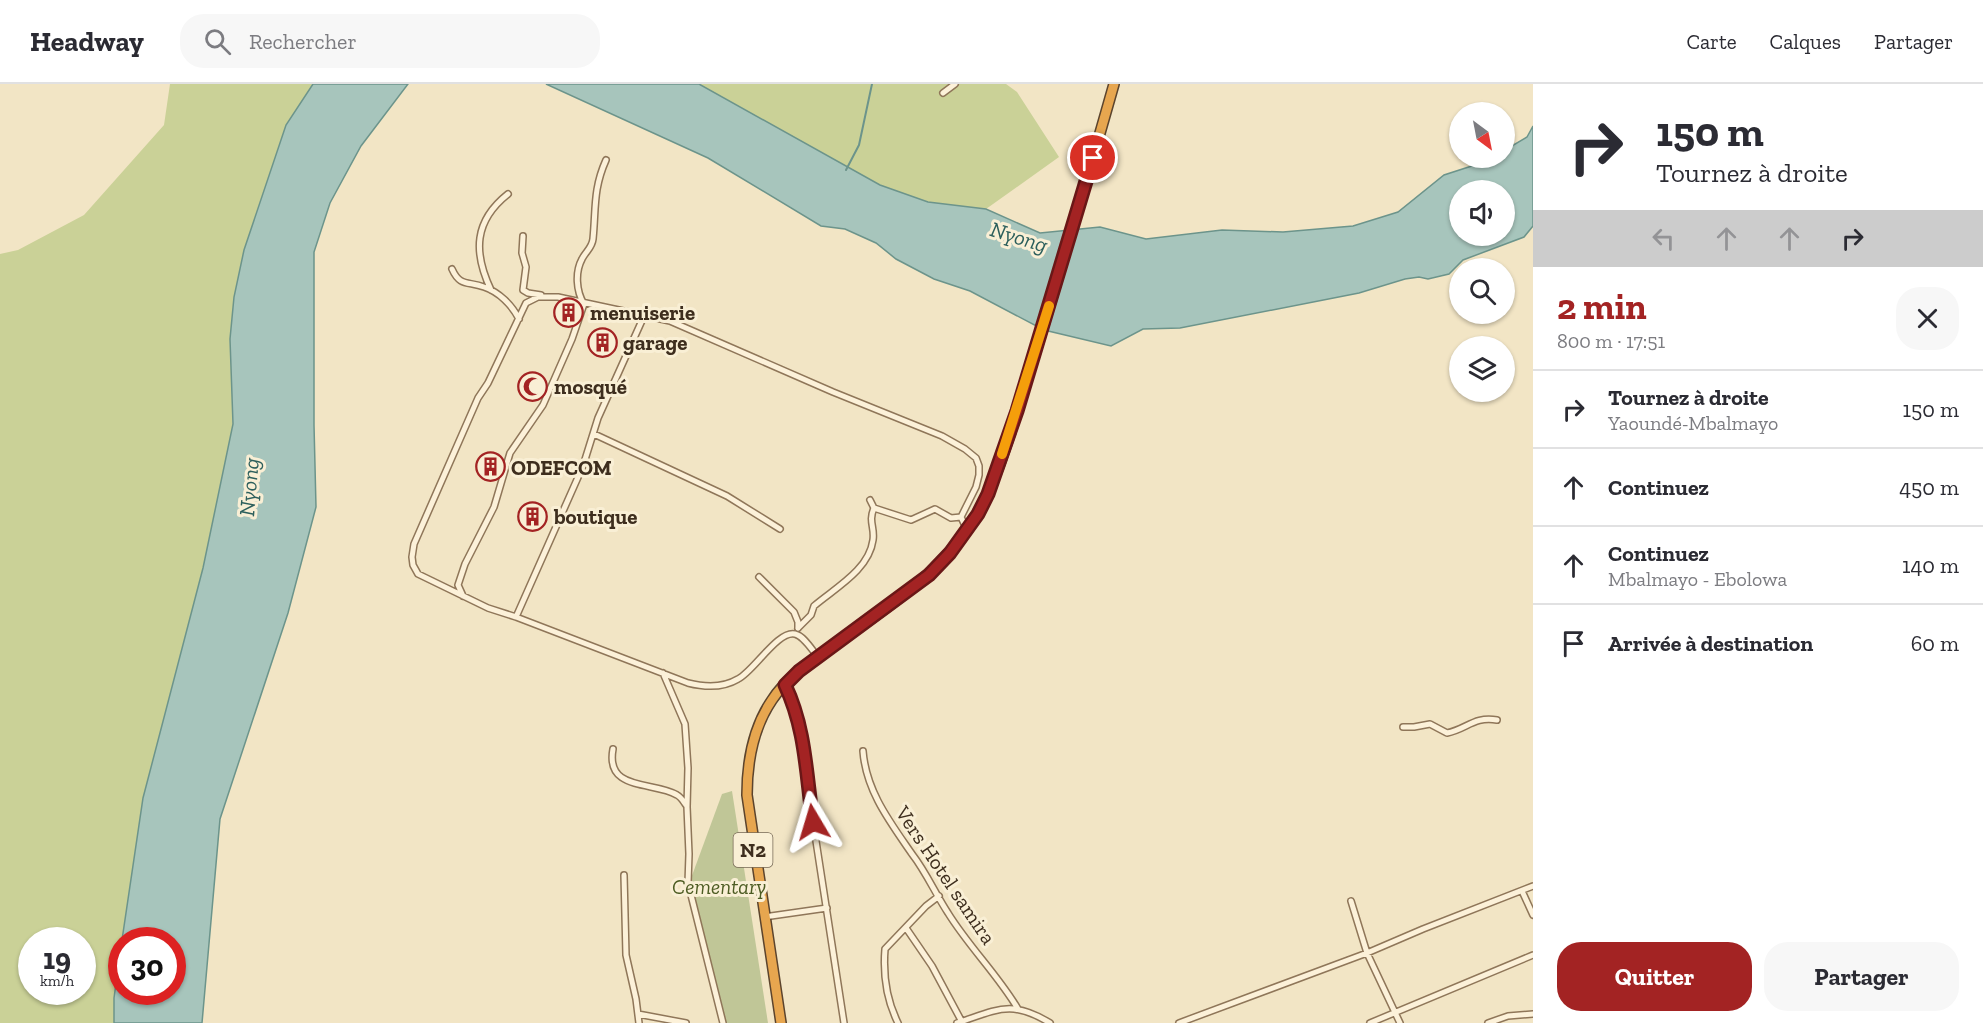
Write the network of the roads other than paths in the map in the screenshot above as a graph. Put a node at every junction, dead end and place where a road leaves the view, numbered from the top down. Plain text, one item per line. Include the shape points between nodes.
1 (955, 84) edge
2 (1114, 84) edge
3 (943, 93) dead end
4 (606, 160) dead end
5 (508, 194) dead end
6 (523, 236) dead end
7 (452, 269) dead end
8 (490, 290) junction
9 (545, 296) junction
10 (584, 304) junction
11 (644, 316) junction
12 (519, 319) junction
13 (594, 434) junction
14 (870, 500) dead end
15 (874, 508) junction
16 (961, 517) junction
17 (780, 529) dead end
18 (967, 530) junction
19 (759, 577) dead end
20 (463, 596) junction
21 (516, 617) junction
22 (798, 628) junction
23 (800, 635) junction
24 (818, 657) junction
25 (663, 673) junction
26 (785, 685) junction
27 (1497, 720) dead end
28 (1403, 727) dead end
29 (613, 749) dead end
30 (863, 752) dead end
31 (687, 807) junction
32 (624, 875) dead end
33 (1533, 886) edge
34 (1522, 891) junction
35 (939, 896) junction
36 (1351, 901) dead end
37 (827, 908) junction
38 (1533, 915) edge
39 (764, 918) junction
40 (906, 928) junction
41 (1367, 953) junction
42 (1533, 955) edge
43 (1018, 1009) junction
44 (1395, 1013) junction
45 (638, 1014) junction
46 (1533, 1014) edge
47 (960, 1022) edge
48 (639, 1023) edge
49 (686, 1023) edge
50 (723, 1023) edge
51 (781, 1023) edge
52 (844, 1023) edge
53 (898, 1023) edge
54 (1050, 1023) edge
55 (1179, 1023) edge
56 (1370, 1023) edge
57 (1400, 1023) edge
58 (1488, 1023) edge

1 - 3 street
2 - 18 highway, N2 via 1037,346 988,494
4 - 10 street via 598,178 591,248 578,271 577,284
5 - 8 street via 489,213 480,236 480,262
6 - 9 street via 523,290
7 - 8 street via 463,282
8 - 12 street via 506,300
9 - 10 street
9 - 12 street via 526,303
10 - 11 street
10 - 20 street via 543,405 510,453 494,507 458,585
11 - 13 street
11 - 16 street via 670,321 731,346 965,449 977,461 979,475
12 - 20 street via 452,453 412,550 418,574
13 - 17 street via 727,496
13 - 21 street
14 - 15 street
15 - 16 street via 911,520 935,509 951,518
15 - 22 street via 870,516 874,539 866,562 813,606 811,615
16 - 18 street
18 - 24 highway, N2 via 929,575
19 - 22 street via 794,612
20 - 21 street
21 - 25 street
22 - 23 street
23 - 24 street
23 - 25 street via 791,633 781,638 746,675 729,683 701,686
24 - 26 highway, N2
25 - 31 street via 685,724
26 - 37 street via 795,704 803,737
26 - 39 highway, N2 via 756,730 747,772 748,815
27 - 28 street via 1474,721 1447,733 1430,724
29 - 31 street via 611,758 620,777 679,796
30 - 35 street, Vers Hotel samira via 866,772 880,806
31 - 50 street via 688,884
32 - 45 street via 626,955
33 - 34 street
34 - 38 street
34 - 41 street
35 - 40 street
35 - 43 street, Vers Hotel samira
36 - 41 street
37 - 39 street
37 - 52 street
39 - 51 highway, N2
40 - 47 street via 932,966
40 - 53 street via 885,949 888,993
41 - 44 street
41 - 55 street
42 - 44 street
43 - 47 street via 998,1009
43 - 54 street
44 - 56 street
44 - 57 street
45 - 48 street
45 - 49 street
46 - 58 street

